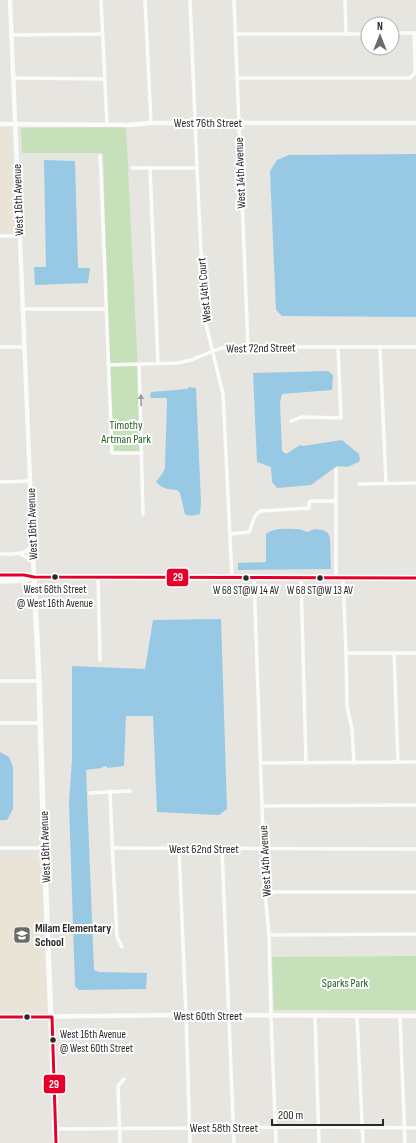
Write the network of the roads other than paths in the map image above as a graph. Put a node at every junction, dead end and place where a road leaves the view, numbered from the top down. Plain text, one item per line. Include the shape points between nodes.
1 (10, 0) edge
2 (101, 0) edge
3 (145, 0) edge
4 (190, 0) edge
5 (234, 0) edge
6 (345, 0) edge
7 (415, 33) edge
8 (102, 34) junction
9 (235, 34) junction
10 (346, 34) junction
11 (360, 34) edge
12 (400, 34) edge
13 (11, 36) junction
14 (14, 78) junction
15 (105, 78) junction
16 (237, 78) junction
17 (151, 123) junction
18 (238, 123) junction
19 (416, 123) edge
20 (0, 124) edge
21 (15, 124) junction
22 (195, 124) junction
23 (107, 125) junction
24 (100, 156) dead end
25 (132, 168) dead end
26 (150, 168) junction
27 (197, 168) junction
28 (0, 236) edge
29 (20, 236) junction
30 (22, 309) junction
31 (106, 309) junction
32 (0, 347) edge
33 (24, 347) junction
34 (248, 347) junction
35 (338, 347) junction
36 (380, 347) junction
37 (416, 347) edge
38 (213, 352) junction
39 (158, 363) junction
40 (139, 364) junction
41 (108, 365) junction
42 (291, 421) dead end
43 (142, 453) junction
44 (336, 470) dead end
45 (30, 481) junction
46 (0, 482) edge
47 (360, 484) dead end
48 (386, 484) junction
49 (416, 484) edge
50 (335, 501) junction
51 (143, 514) dead end
52 (230, 534) junction
53 (32, 546) junction
54 (0, 554) edge
55 (20, 554) junction
56 (33, 561) junction
57 (0, 575) edge
58 (34, 577) junction
59 (98, 577) junction
60 (232, 578) junction
61 (254, 578) junction
62 (301, 578) junction
63 (336, 578) junction
64 (343, 578) junction
65 (416, 578) edge
66 (0, 581) edge
67 (394, 653) junction
68 (416, 653) edge
69 (346, 654) junction
70 (100, 660) dead end
71 (0, 681) edge
72 (39, 681) junction
73 (0, 723) edge
74 (40, 723) junction
75 (398, 762) junction
76 (416, 762) edge
77 (260, 763) junction
78 (306, 763) junction
79 (354, 763) junction
80 (130, 790) dead end
81 (110, 791) junction
82 (90, 793) dead end
83 (416, 805) edge
84 (262, 806) junction
85 (0, 848) edge
86 (44, 848) junction
87 (112, 848) junction
88 (179, 849) junction
89 (222, 849) junction
90 (264, 849) junction
91 (416, 849) edge
92 (266, 892) junction
93 (416, 892) edge
94 (416, 934) edge
95 (269, 935) junction
96 (122, 947) dead end
97 (186, 1015) junction
98 (228, 1016) junction
99 (270, 1016) junction
100 (315, 1016) junction
101 (357, 1016) junction
102 (400, 1016) junction
103 (416, 1016) edge
104 (0, 1017) edge
105 (52, 1017) junction
106 (124, 1079) dead end
107 (318, 1127) junction
108 (362, 1127) junction
109 (120, 1128) junction
110 (189, 1128) junction
111 (233, 1128) junction
112 (276, 1128) junction
113 (405, 1128) junction
114 (416, 1128) edge
115 (56, 1129) junction
116 (56, 1143) edge
117 (120, 1143) edge
118 (190, 1143) edge
119 (234, 1143) edge
120 (276, 1143) edge
121 (319, 1143) edge
122 (362, 1143) edge
123 (405, 1143) edge

1 - 13 street, West 16th Avenue
2 - 8 street
3 - 17 street
4 - 22 street, West 14th Court
5 - 9 street, West 14th Avenue
6 - 10 street
7 - 12 street
7 - 16 street via 414,73 410,78
8 - 13 street
8 - 15 street
9 - 10 street
9 - 16 street, West 14th Avenue
10 - 11 street
13 - 14 street, West 16th Avenue
14 - 15 street
14 - 21 street, West 16th Avenue
15 - 23 street
16 - 18 street, West 14th Avenue
17 - 22 street, West 76th Street
17 - 23 street, West 76th Street
18 - 19 street, West 76th Street
18 - 22 street, West 76th Street
18 - 34 street, West 14th Avenue
20 - 21 street, West 76th Street
21 - 23 street, West 76th Street
21 - 29 street, West 16th Avenue
22 - 27 street, West 14th Court
24 - 31 street
25 - 26 street
26 - 27 street
26 - 39 street
27 - 38 street, West 14th Court via 204,316
28 - 29 street
29 - 30 street, West 16th Avenue
30 - 31 street
30 - 33 street, West 16th Avenue
31 - 41 street
32 - 33 street
33 - 45 street, West 16th Avenue
34 - 35 street, West 72nd Street
34 - 38 street, West 72nd Street via 221,348
35 - 36 street, West 72nd Street
35 - 42 street via 341,418 302,417
36 - 37 street, West 72nd Street
36 - 48 street
38 - 39 street, West 72nd Street via 177,363
38 - 52 street, West 14th Court via 223,394
39 - 40 street, West 72nd Street
40 - 41 street, West 72nd Street
43 -> 40 street
41 - 43 street via 112,454
43 - 51 street
44 - 50 street
45 - 46 street
45 - 53 street, West 16th Avenue
47 - 48 street
48 - 49 street
50 - 52 street via 311,501 309,508 261,511 255,515 249,532
50 - 63 street
52 - 60 street, West 14th Court
53 - 55 street
53 - 56 street, West 16th Avenue
54 - 55 street
55 - 56 street
56 - 58 street, West 16th Avenue
57 - 58 main road
58 - 59 main road
58 - 66 main road
58 - 72 main road, West 16th Avenue
59 - 60 main road
59 - 70 street
60 - 61 main road
61 - 62 main road
61 - 77 street, West 14th Avenue
62 - 63 main road
62 - 78 street
63 - 64 main road
64 - 65 main road
64 - 69 street
67 - 68 street
67 - 69 street
67 - 75 street
69 - 79 street via 347,706 352,729
71 - 72 street
72 - 74 main road, West 16th Avenue
73 - 74 street
74 - 86 main road, West 16th Avenue
75 - 76 street
75 - 79 street
77 - 78 street
77 - 84 street, West 14th Avenue
78 - 79 street
80 - 81 street
81 - 82 street
81 - 87 street
83 - 84 street
84 - 90 street, West 14th Avenue
85 - 86 street
86 - 105 main road, West 16th Avenue
87 - 88 street, West 62nd Street
87 - 96 street via 117,937
88 - 89 street, West 62nd Street
88 - 97 street
89 - 90 street, West 62nd Street
89 - 98 street
90 - 91 street, West 62nd Street
90 - 92 street, West 14th Avenue
92 - 93 street
92 - 95 street, West 14th Avenue
94 - 95 street
95 - 99 street, West 14th Avenue
97 - 98 street, West 60th Street
97 - 105 street, West 60th Street
97 - 110 street
98 - 99 street, West 60th Street
98 - 111 street
99 - 100 street, West 60th Street
99 - 112 street, West 14th Avenue
100 - 101 street, West 60th Street
100 - 107 street
101 - 102 street, West 60th Street
101 - 108 street
102 - 103 street, West 60th Street
102 - 113 street
104 - 105 street, West 60th Street
105 - 115 main road, West 16th Avenue
106 - 109 street via 118,1086
107 - 108 street, West 58th Street
107 - 112 street, West 58th Street
107 - 121 street
108 - 113 street, West 58th Street
108 - 122 street
109 - 110 street, West 58th Street
109 - 115 street, West 58th Street
109 - 117 street
110 - 111 street, West 58th Street
110 - 118 street
111 - 112 street, West 58th Street
111 - 119 street
112 - 120 street, West 14th Avenue
113 - 114 street, West 58th Street
113 - 123 street
115 - 116 main road, West 16th Avenue

